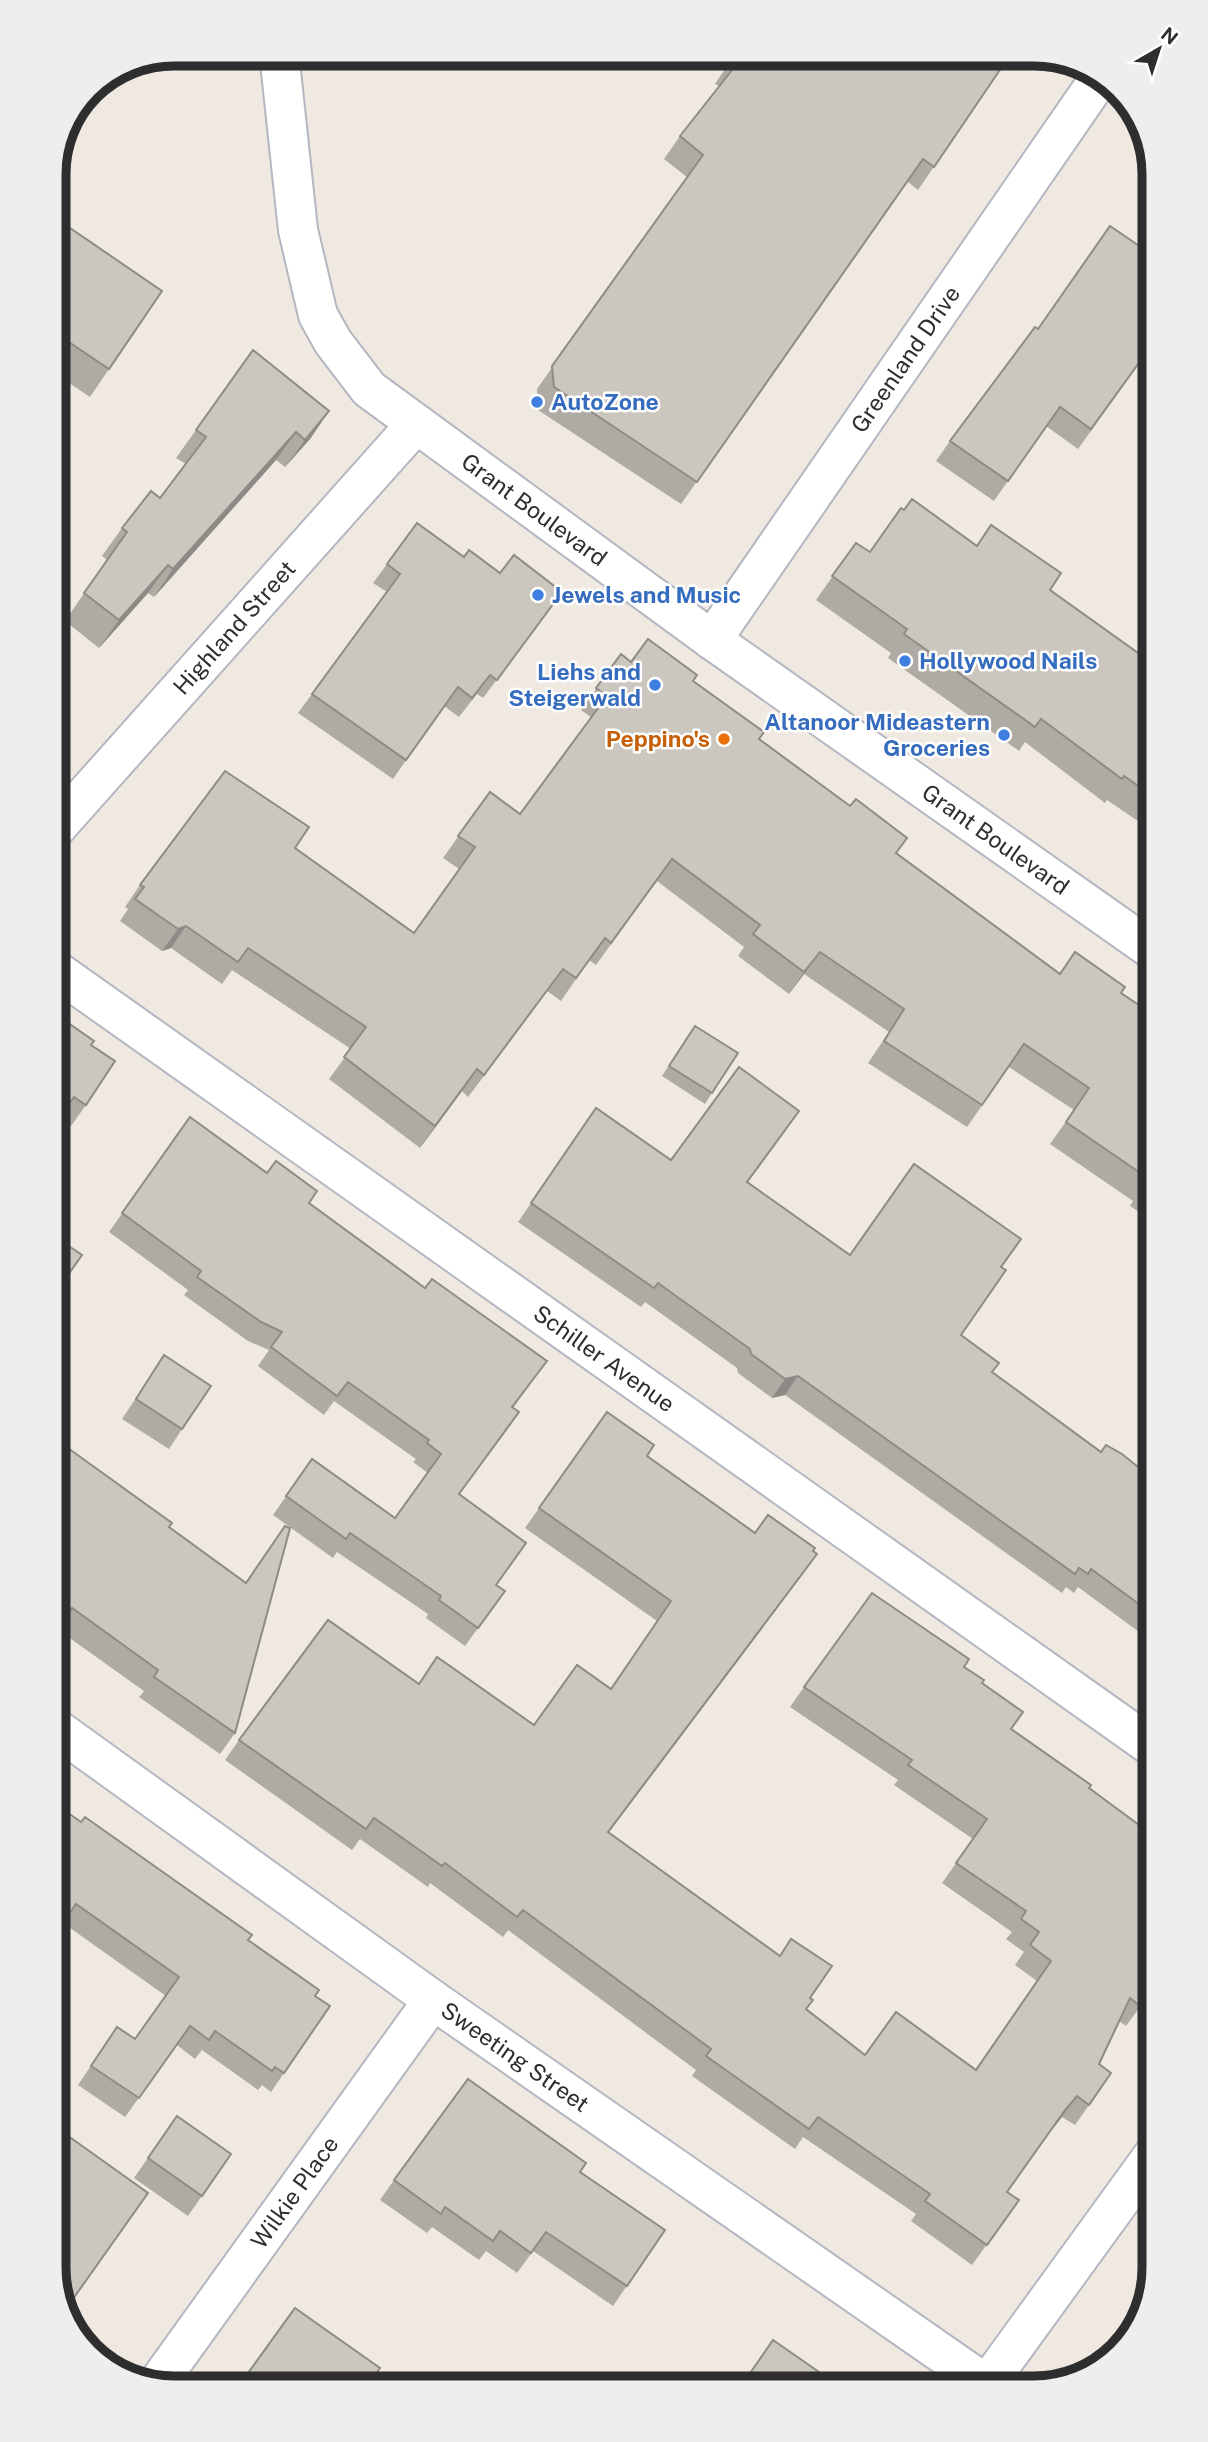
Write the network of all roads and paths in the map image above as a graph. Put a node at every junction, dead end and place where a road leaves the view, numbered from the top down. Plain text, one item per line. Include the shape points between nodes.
1 (281, 67) edge
2 (1095, 85) edge
3 (416, 424) junction
4 (712, 640) junction
5 (67, 815) edge
6 (1142, 943) edge
7 (67, 978) edge
8 (67, 1736) edge
9 (1142, 1740) edge
10 (433, 2000) junction
11 (1142, 2182) edge
12 (164, 2375) edge
13 (974, 2376) edge
14 (993, 2376) edge

1 - 3 street, Grant Boulevard via 298,230 318,315 369,389
2 - 4 street, Greenland Drive
3 - 4 street, Grant Boulevard
3 - 5 street, Highland Street
4 - 6 street, Grant Boulevard
7 - 9 street, Schiller Avenue
8 - 10 street, Sweeting Street
10 - 12 street, Wilkie Place
10 - 13 street, Sweeting Street
11 - 14 street

